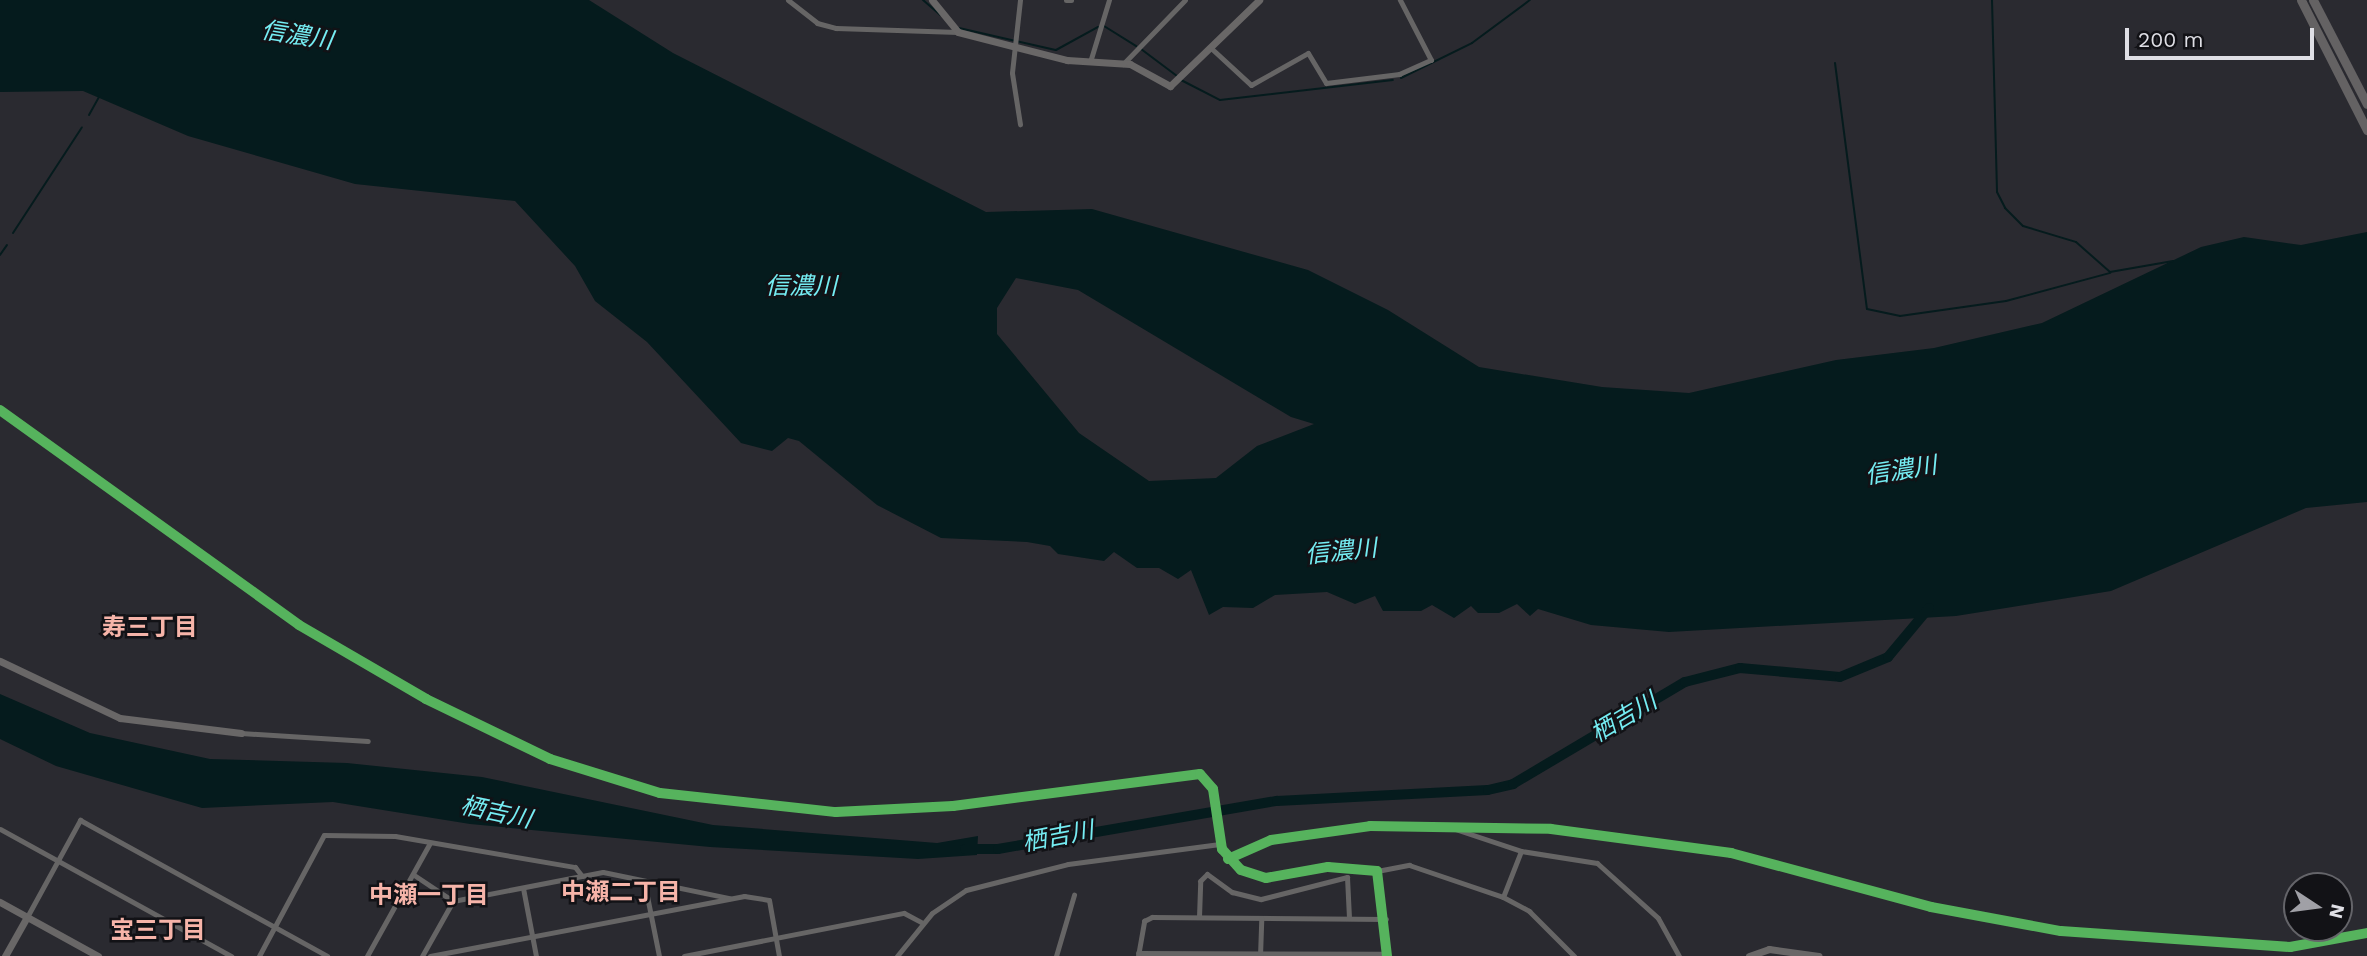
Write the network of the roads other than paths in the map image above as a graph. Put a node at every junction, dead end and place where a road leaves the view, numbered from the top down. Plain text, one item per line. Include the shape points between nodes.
1 (788, 0) edge
2 (932, 0) edge
3 (1020, 0) edge
4 (1108, 0) edge
5 (1185, 0) edge
6 (1259, 0) edge
7 (1400, 0) edge
8 (2301, 0) edge
9 (2313, 0) edge
10 (958, 32) junction
11 (1016, 47) junction
12 (1212, 48) junction
13 (1090, 62) junction
14 (1123, 64) junction
15 (2367, 104) edge
16 (1020, 124) dead end
17 (2367, 130) edge
18 (0, 410) edge
19 (0, 662) edge
20 (241, 733) joint
21 (368, 741) dead end
22 (1443, 825) junction
23 (0, 830) edge
24 (1219, 841) junction
25 (430, 843) junction
26 (1521, 851) junction
27 (1228, 859) junction
28 (58, 861) junction
29 (1377, 871) junction
30 (414, 875) junction
31 (582, 876) junction
32 (644, 881) junction
33 (523, 888) junction
34 (1074, 895) dead end
35 (1503, 897) junction
36 (729, 898) junction
37 (453, 901) junction
38 (0, 902) edge
39 (650, 913) junction
40 (27, 917) junction
41 (1199, 918) junction
42 (1261, 918) junction
43 (1349, 918) junction
44 (1386, 919) junction
45 (922, 923) junction
46 (274, 928) junction
47 (2367, 933) edge
48 (532, 935) junction
49 (776, 939) junction
50 (1138, 954) edge
51 (1260, 955) edge
52 (1387, 955) edge
53 (5, 956) edge
54 (98, 956) edge
55 (231, 956) edge
56 (259, 956) edge
57 (327, 956) edge
58 (368, 956) edge
59 (422, 956) edge
60 (430, 956) edge
61 (536, 956) edge
62 (659, 956) edge
63 (684, 956) edge
64 (779, 956) edge
65 (897, 956) edge
66 (1056, 956) edge
67 (1574, 956) edge
68 (1679, 956) edge
69 (1749, 956) edge
70 (1819, 956) edge

1 - 10 street via 817,23 836,28
2 - 10 street
3 - 11 street
4 - 13 street
5 - 14 street
6 - 12 street
7 - 12 street via 1432,60 1399,74 1326,83 1308,53 1251,85
8 - 17 highway
9 - 15 highway
10 - 11 street
11 - 13 street
11 - 16 street via 1012,73
12 - 14 street via 1174,85
13 - 14 street
18 - 24 street via 367,666 521,746 615,782 741,806 869,812 1194,774 1209,780
19 - 20 street via 120,718
20 - 21 street
22 - 26 street
22 - 27 street via 1370,826 1271,840
22 - 47 street via 1589,833 1731,853 1931,906 2061,930 2290,947
23 - 28 street
24 - 27 street
24 - 45 street via 1001,880 966,890
25 - 30 street
25 - 31 street via 575,867
25 - 46 street via 324,835
26 - 35 street
26 - 68 street via 1576,856 1613,873 1658,918
27 - 29 street via 1259,877 1328,867
28 - 40 street
28 - 46 street via 80,820
28 - 55 street
29 - 35 street via 1409,865
29 - 44 street
30 - 37 street
30 - 58 street
31 - 32 street via 603,872
31 - 33 street
32 - 36 street
32 - 39 street
33 - 37 street
33 - 48 street
34 - 66 street
35 - 67 street via 1529,911
36 - 39 street
36 - 49 street via 769,900
37 - 59 street
38 - 40 street
39 - 48 street
39 - 62 street
40 - 53 street
40 - 54 street
41 - 42 street
41 - 43 street via 1200,881 1208,874 1232,892 1261,899 1347,877
41 - 50 street via 1147,918
42 - 43 street
42 - 51 street
43 - 44 street
44 - 52 street
45 - 49 street via 905,914
45 - 65 street
46 - 56 street
46 - 57 street
48 - 60 street
48 - 61 street
49 - 63 street
49 - 64 street
50 - 51 street
51 - 52 street
69 - 70 street via 1774,949

